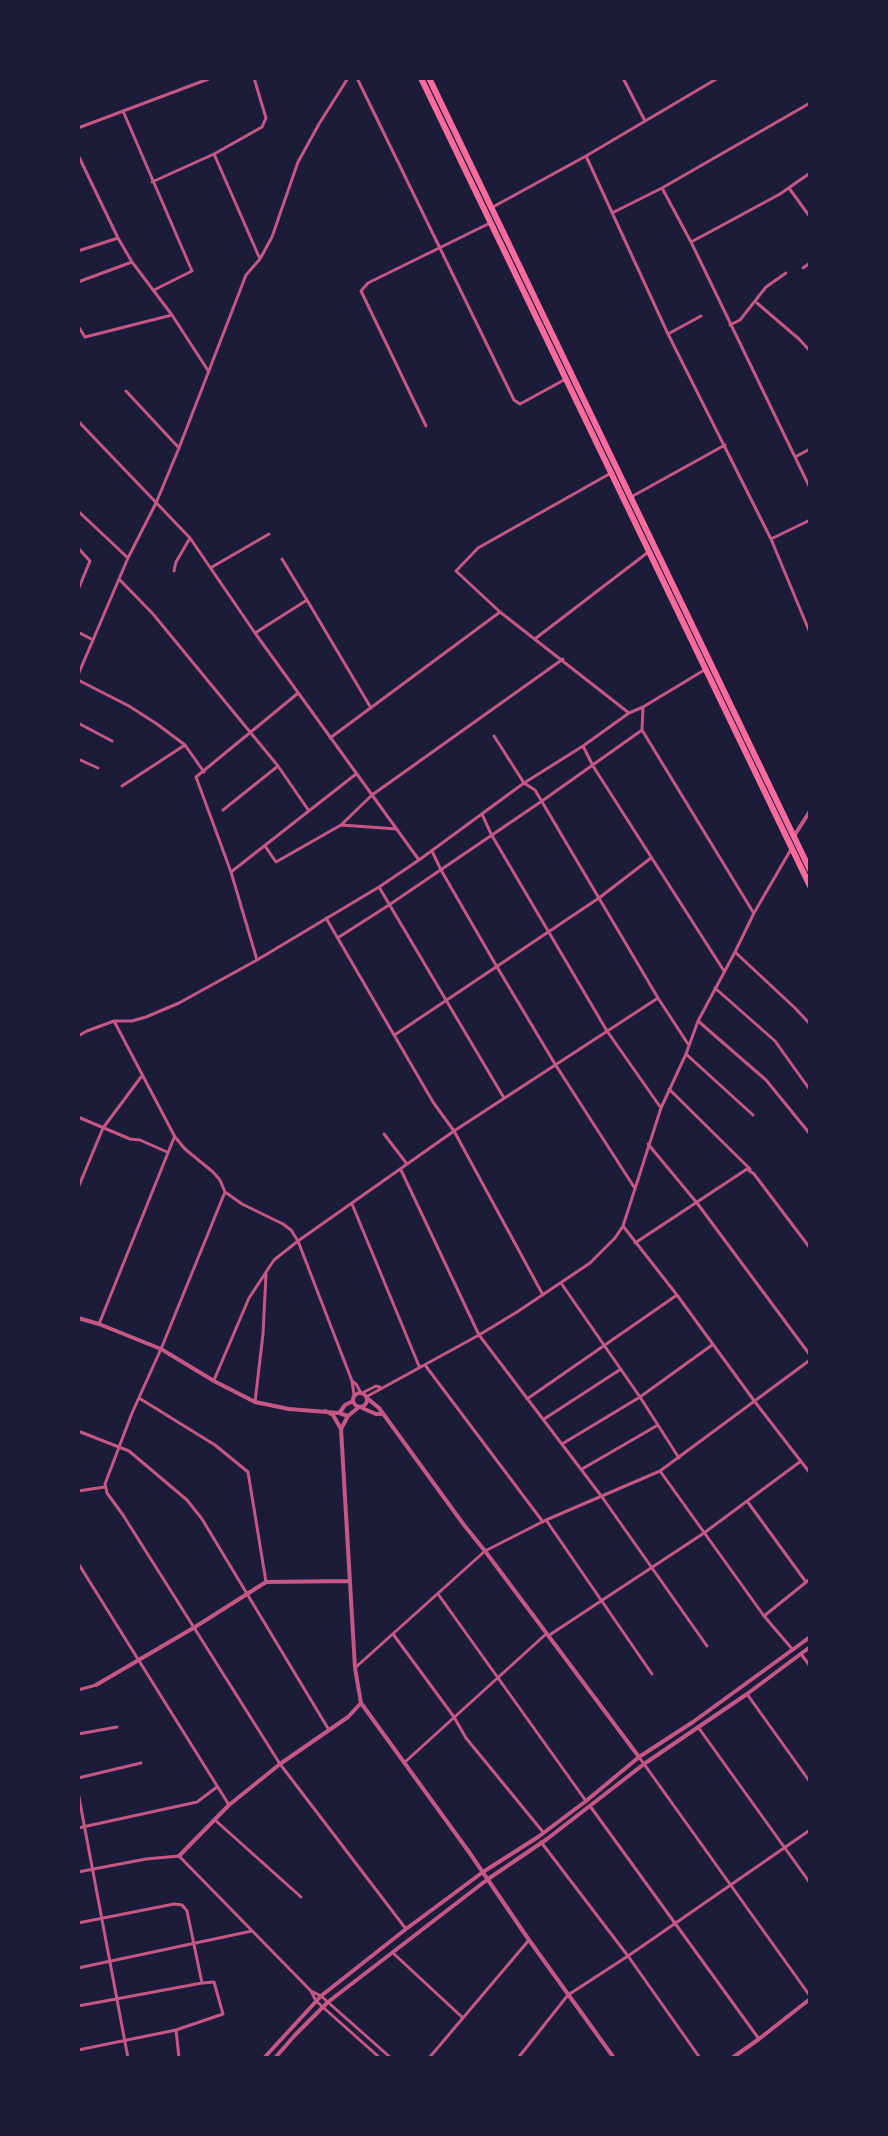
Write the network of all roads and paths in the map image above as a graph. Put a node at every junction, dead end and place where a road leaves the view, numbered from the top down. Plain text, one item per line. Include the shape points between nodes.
1 (190, 78) edge
2 (211, 78) edge
3 (254, 78) edge
4 (348, 78) edge
5 (357, 78) edge
6 (421, 78) edge
7 (429, 78) edge
8 (623, 78) edge
9 (697, 78) edge
10 (718, 78) edge
11 (194, 85) junction
12 (702, 87) junction
13 (810, 103) edge
14 (123, 111) junction
15 (645, 121) junction
16 (78, 128) edge
17 (214, 154) junction
18 (78, 155) edge
19 (586, 156) junction
20 (810, 173) edge
21 (152, 182) junction
22 (662, 188) junction
23 (789, 188) junction
24 (491, 208) junction
25 (612, 213) junction
26 (810, 217) edge
27 (491, 223) junction
28 (118, 238) junction
29 (691, 242) junction
30 (439, 247) junction
31 (78, 251) edge
32 (260, 259) junction
33 (132, 262) junction
34 (810, 263) edge
35 (803, 268) dead end
36 (786, 273) dead end
37 (78, 282) edge
38 (154, 290) junction
39 (756, 302) junction
40 (172, 315) junction
41 (701, 316) dead end
42 (730, 325) junction
43 (78, 326) edge
44 (668, 334) junction
45 (810, 351) edge
46 (209, 372) junction
47 (566, 379) junction
48 (126, 391) dead end
49 (78, 421) edge
50 (426, 426) dead end
51 (725, 445) junction
52 (179, 448) junction
53 (810, 449) edge
54 (795, 457) junction
55 (612, 472) junction
56 (810, 488) edge
57 (631, 497) junction
58 (156, 503) junction
59 (78, 511) edge
60 (810, 520) edge
61 (269, 534) dead end
62 (190, 538) junction
63 (771, 539) junction
64 (78, 548) edge
65 (648, 551) junction
66 (128, 558) junction
67 (282, 559) dead end
68 (212, 567) junction
69 (174, 571) dead end
70 (120, 580) junction
71 (78, 590) edge
72 (307, 600) junction
73 (500, 612) junction
74 (78, 632) edge
75 (255, 633) junction
76 (810, 633) edge
77 (536, 638) junction
78 (93, 640) junction
79 (563, 659) junction
80 (706, 669) junction
81 (78, 678) edge
82 (299, 693) junction
83 (643, 707) junction
84 (371, 708) junction
85 (629, 713) junction
86 (78, 723) edge
87 (642, 730) junction
88 (249, 732) junction
89 (494, 736) dead end
90 (330, 738) junction
91 (112, 741) dead end
92 (185, 745) junction
93 (583, 746) junction
94 (78, 759) edge
95 (278, 766) junction
96 (593, 766) junction
97 (98, 768) dead end
98 (204, 772) junction
99 (356, 774) junction
100 (524, 783) junction
101 (122, 786) dead end
102 (372, 795) junction
103 (542, 801) junction
104 (223, 810) dead end
105 (309, 811) junction
106 (810, 813) edge
107 (482, 814) junction
108 (341, 825) junction
109 (399, 830) junction
110 (491, 834) junction
111 (794, 836) junction
112 (265, 846) junction
113 (792, 847) junction
114 (432, 851) junction
115 (651, 858) junction
116 (419, 860) junction
117 (441, 870) junction
118 (810, 870) edge
119 (231, 872) junction
120 (810, 886) edge
121 (379, 887) junction
122 (599, 898) junction
123 (389, 905) junction
124 (754, 913) junction
125 (326, 918) junction
126 (548, 931) junction
127 (339, 937) junction
128 (735, 952) junction
129 (257, 960) junction
130 (497, 967) junction
131 (724, 971) junction
132 (715, 988) junction
133 (658, 998) junction
134 (447, 1001) junction
135 (114, 1021) junction
136 (698, 1021) junction
137 (810, 1024) edge
138 (607, 1031) junction
139 (396, 1034) junction
140 (78, 1036) edge
141 (688, 1044) junction
142 (686, 1054) junction
143 (555, 1064) junction
144 (142, 1076) junction
145 (669, 1089) junction
146 (810, 1090) edge
147 (504, 1098) junction
148 (661, 1108) junction
149 (753, 1115) dead end
150 (78, 1117) edge
151 (103, 1128) junction
152 (454, 1131) junction
153 (384, 1134) dead end
154 (810, 1134) edge
155 (175, 1137) junction
156 (648, 1144) junction
157 (168, 1153) junction
158 (407, 1164) junction
159 (401, 1169) junction
160 (750, 1169) dead end
161 (78, 1188) edge
162 (634, 1188) junction
163 (225, 1192) junction
164 (697, 1203) junction
165 (352, 1204) junction
166 (623, 1226) junction
167 (298, 1241) junction
168 (635, 1243) junction
169 (810, 1248) edge
170 (266, 1270) junction
171 (561, 1283) junction
172 (543, 1295) junction
173 (677, 1295) junction
174 (78, 1318) edge
175 (99, 1324) junction
176 (479, 1335) junction
177 (604, 1345) junction
178 (712, 1345) junction
179 (161, 1349) junction
180 (810, 1357) edge
181 (425, 1365) junction
182 (420, 1368) junction
183 (621, 1369) junction
184 (214, 1381) junction
185 (352, 1381) junction
186 (364, 1395) junction
187 (640, 1397) junction
188 (139, 1398) junction
189 (353, 1398) junction
190 (527, 1399) junction
191 (255, 1402) junction
192 (755, 1402) junction
193 (360, 1407) junction
194 (325, 1411) junction
195 (339, 1413) junction
196 (383, 1414) junction
197 (348, 1416) junction
198 (544, 1419) junction
199 (337, 1422) junction
200 (658, 1425) junction
201 (341, 1429) junction
202 (78, 1431) edge
203 (561, 1445) junction
204 (119, 1447) junction
205 (679, 1458) junction
206 (801, 1461) junction
207 (580, 1470) junction
208 (660, 1471) junction
209 (810, 1473) edge
210 (105, 1487) junction
211 (80, 1491) edge
212 (602, 1497) junction
213 (747, 1501) junction
214 (545, 1521) junction
215 (704, 1533) junction
216 (485, 1551) junction
217 (78, 1563) edge
218 (651, 1568) junction
219 (349, 1581) junction
220 (808, 1581) edge
221 (266, 1582) junction
222 (438, 1594) junction
223 (248, 1595) junction
224 (601, 1601) junction
225 (764, 1616) junction
226 (195, 1627) junction
227 (393, 1634) junction
228 (547, 1635) junction
229 (810, 1637) edge
230 (707, 1646) dead end
231 (810, 1647) edge
232 (793, 1650) junction
233 (801, 1654) junction
234 (139, 1661) junction
235 (810, 1666) edge
236 (355, 1668) junction
237 (652, 1674) dead end
238 (497, 1677) junction
239 (96, 1685) joint
240 (78, 1690) edge
241 (747, 1694) junction
242 (361, 1703) junction
243 (454, 1717) junction
244 (698, 1726) junction
245 (117, 1727) dead end
246 (329, 1730) junction
247 (78, 1734) edge
248 (639, 1757) junction
249 (405, 1762) junction
250 (141, 1763) dead end
251 (280, 1764) junction
252 (644, 1764) junction
253 (78, 1778) edge
254 (810, 1782) edge
255 (217, 1787) junction
256 (78, 1792) edge
257 (586, 1801) junction
258 (229, 1805) junction
259 (590, 1806) junction
260 (215, 1820) junction
261 (84, 1827) junction
262 (78, 1828) edge
263 (810, 1830) edge
264 (543, 1832) junction
265 (541, 1842) junction
266 (784, 1848) junction
267 (179, 1856) junction
268 (92, 1869) junction
269 (78, 1872) edge
270 (483, 1872) junction
271 (488, 1879) junction
272 (810, 1883) edge
273 (731, 1885) junction
274 (301, 1897) dead end
275 (101, 1918) junction
276 (78, 1923) edge
277 (676, 1923) junction
278 (406, 1929) junction
279 (252, 1931) junction
280 (529, 1940) junction
281 (194, 1943) junction
282 (393, 1953) junction
283 (628, 1956) junction
284 (109, 1961) junction
285 (78, 1968) edge
286 (202, 1983) junction
287 (311, 1991) junction
288 (568, 1995) junction
289 (321, 1996) junction
290 (115, 1997) junction
291 (810, 1998) edge
292 (316, 2001) junction
293 (328, 2002) junction
294 (78, 2006) edge
295 (323, 2008) junction
296 (463, 2018) junction
297 (176, 2030) junction
298 (759, 2039) junction
299 (125, 2041) junction
300 (78, 2050) edge
301 (128, 2058) edge
302 (179, 2058) edge
303 (264, 2058) edge
304 (275, 2058) edge
305 (380, 2058) edge
306 (391, 2058) edge
307 (429, 2058) edge
308 (518, 2058) edge
309 (614, 2058) edge
310 (700, 2058) edge
311 (732, 2058) edge

1 - 11 street
2 - 11 street
3 - 17 street via 265,123
4 - 32 street via 298,162
5 - 30 street
6 - 27 highway
7 - 24 highway
8 - 15 street
9 - 12 street
10 - 12 street
11 - 14 street
12 - 15 street
13 - 22 street
14 - 16 street
14 - 21 street
15 - 19 street
17 - 21 street
17 - 32 street
18 - 28 street
19 - 24 street
19 - 25 street
20 - 23 street
21 - 38 street via 192,271
22 - 25 street
22 - 29 street
23 - 26 street
23 - 29 street
24 - 57 highway
25 - 44 street
27 - 30 street
27 - 47 highway
28 - 31 street
28 - 33 street
29 - 42 street
30 - 47 street via 516,403
30 - 50 street via 361,291
32 - 46 street via 246,275
33 - 37 street
33 - 38 street
34 - 35 street
36 - 39 street
38 - 40 street
39 - 42 street
39 - 45 street
40 - 43 street via 85,337
40 - 46 street
41 - 44 street
42 - 54 street
44 - 51 street
46 - 52 street
47 - 55 highway
48 - 52 street
49 - 58 street
51 - 57 street
51 - 63 street
52 - 58 street
53 - 54 street
54 - 56 street
55 - 65 highway
55 - 73 street via 478,548 456,571
57 - 111 highway
58 - 62 street
58 - 66 street
59 - 66 street
60 - 63 street
61 - 68 street
62 - 68 street
62 - 69 street
63 - 76 street
64 - 71 street via 90,561
65 - 77 street
65 - 80 highway
66 - 70 street
67 - 72 street
68 - 75 street
70 - 78 street
70 - 88 street
72 - 75 street
72 - 84 street
73 - 77 street
73 - 84 street
74 - 78 street
75 - 82 street
77 - 79 street
78 - 81 street
79 - 85 street
79 - 102 street
80 - 83 street
80 - 113 highway
81 - 92 street
82 - 88 street
82 - 90 street
83 - 85 street
83 - 87 street
84 - 90 street
85 - 93 street
86 - 91 street
87 - 96 street
87 - 124 street
88 - 95 street
88 - 98 street
89 - 100 street
90 - 99 street
92 - 98 street
92 - 101 street
93 - 96 street
93 - 100 street
94 - 97 street
95 - 104 street
95 - 105 street
96 - 103 street
96 - 115 street
98 - 119 street via 196,777
99 - 102 street
99 - 105 street
100 - 103 street
100 - 107 street
102 - 108 street
102 - 109 street
103 - 110 street
103 - 122 street
105 - 112 street
106 - 111 street
107 - 110 street
107 - 114 street
108 - 109 street
108 - 112 street via 276,862
109 - 116 street
110 - 117 street
110 - 126 street
111 - 118 highway
112 - 119 street
113 - 120 highway
113 - 124 street
114 - 116 street
114 - 117 street
115 - 122 street
115 - 131 street
116 - 121 street
117 - 123 street
117 - 130 street
119 - 129 street
121 - 123 street
121 - 125 street
122 - 126 street
122 - 133 street
123 - 127 street
123 - 134 street
124 - 128 street
125 - 127 street
125 - 129 street
126 - 130 street
126 - 138 street
127 - 139 street
128 - 131 street
128 - 137 street
129 - 135 street via 179,1003 132,1021
130 - 134 street
130 - 143 street
131 - 132 street
132 - 136 street
132 - 146 street via 775,1041
133 - 138 street
133 - 141 street
134 - 139 street
134 - 147 street
135 - 140 street
135 - 144 street
136 - 141 street
136 - 154 street via 766,1080
138 - 143 street
138 - 148 street
139 - 152 street
141 - 142 street
142 - 145 street
142 - 149 street
143 - 147 street
143 - 162 street
144 - 151 street
144 - 155 street
145 - 148 street
145 - 160 street
147 - 152 street
148 - 156 street
150 - 151 street
151 - 157 street
151 - 161 street
152 - 158 street
152 - 172 street
153 - 158 street
155 - 157 street
155 - 163 street via 213,1172
156 - 162 street
156 - 164 street
157 - 175 street
158 - 159 street
159 - 165 street
159 - 176 street
162 - 166 street
163 - 167 street via 283,1224
163 - 179 street
164 - 168 street
164 - 169 street via 747,1169
164 - 180 street
165 - 167 street
165 - 182 street
166 - 168 street
166 - 171 street via 590,1263
167 - 170 street
167 - 185 street
168 - 173 street
170 - 184 street
170 - 191 street
171 - 172 street
171 - 177 street
172 - 176 street
173 - 177 street
173 - 178 street
174 - 175 street
175 - 179 street
176 - 181 street
176 - 190 street
177 - 183 street
177 - 190 street
178 - 187 street
178 - 192 street
179 - 184 street
179 - 188 street
180 - 192 street
181 - 182 street
181 - 214 street
182 - 186 street
183 - 187 street
183 - 198 street
184 - 191 street
185 - 186 street
185 - 189 street
186 - 189 street
186 - 193 street via 366,1405
186 - 196 street
187 - 200 street
187 - 203 street
188 - 204 street
188 - 221 street via 248,1472
189 - 193 street
189 - 195 street
190 - 198 street
191 - 194 street
192 - 205 street
192 - 206 street
193 - 196 street
193 - 197 street
194 - 195 street
194 - 199 street
195 - 197 street
195 - 199 street
196 - 216 street
197 - 201 street
198 - 203 street
199 - 201 street
200 - 205 street
200 - 207 street
201 - 219 street
202 - 204 street
203 - 207 street
204 - 210 street
204 - 223 street via 187,1500
205 - 208 street
206 - 209 street
206 - 213 street
207 - 212 street
208 - 212 street
208 - 215 street
210 - 211 street
210 - 226 street
212 - 214 street
212 - 218 street
213 - 215 street
213 - 220 street
214 - 216 street
214 - 224 street
215 - 218 street
215 - 225 street
216 - 222 street
216 - 228 street
217 - 234 street
218 - 224 street
218 - 230 street
219 - 221 street
219 - 236 street
220 - 225 street
221 - 223 street
222 - 227 street
222 - 238 street
223 - 226 street
223 - 246 street
224 - 228 street
224 - 237 street
225 - 232 street
226 - 234 street
226 - 251 street
227 - 236 street
227 - 243 street
228 - 238 street
228 - 248 street
229 - 232 street
231 - 233 street
232 - 248 street
233 - 235 street
233 - 241 street
234 - 239 street
234 - 255 street
236 - 242 street
238 - 243 street
238 - 257 street
239 - 240 street
241 - 244 street
241 - 254 street
242 - 246 street
242 - 249 street
243 - 249 street
243 - 264 street
244 - 252 street
244 - 266 street
245 - 247 street
246 - 251 street
248 - 252 street
248 - 257 street
249 - 270 street
250 - 253 street
251 - 258 street
251 - 278 street
252 - 259 street
252 - 273 street
255 - 258 street
255 - 261 street via 197,1802
256 - 261 street
257 - 264 street
258 - 260 street
259 - 265 street
259 - 277 street
260 - 267 street
260 - 274 street
261 - 262 street
261 - 268 street
263 - 266 street
264 - 270 street
265 - 271 street
265 - 283 street
266 - 272 street
266 - 273 street
267 - 268 street
267 - 279 street
268 - 269 street
268 - 275 street
270 - 271 street
270 - 278 street
271 - 280 street
271 - 282 street
273 - 277 street
273 - 291 street
275 - 276 street
275 - 281 street via 182,1905
275 - 284 street
277 - 283 street
277 - 298 street
278 - 289 street
279 - 281 street
279 - 287 street
280 - 288 street
280 - 296 street
281 - 284 street
281 - 286 street
282 - 293 street
282 - 296 street
283 - 288 street
283 - 310 street
284 - 285 street
284 - 290 street
286 - 290 street
286 - 297 street via 214,1982 223,2014
287 - 289 street
287 - 292 street
288 - 308 street
288 - 309 street
289 - 292 street
289 - 293 street
290 - 294 street
290 - 299 street
291 - 298 street
292 - 295 street
292 - 303 street
293 - 295 street
293 - 306 street
295 - 304 street
295 - 305 street
296 - 307 street
297 - 299 street
297 - 302 street
298 - 311 street
299 - 300 street
299 - 301 street

